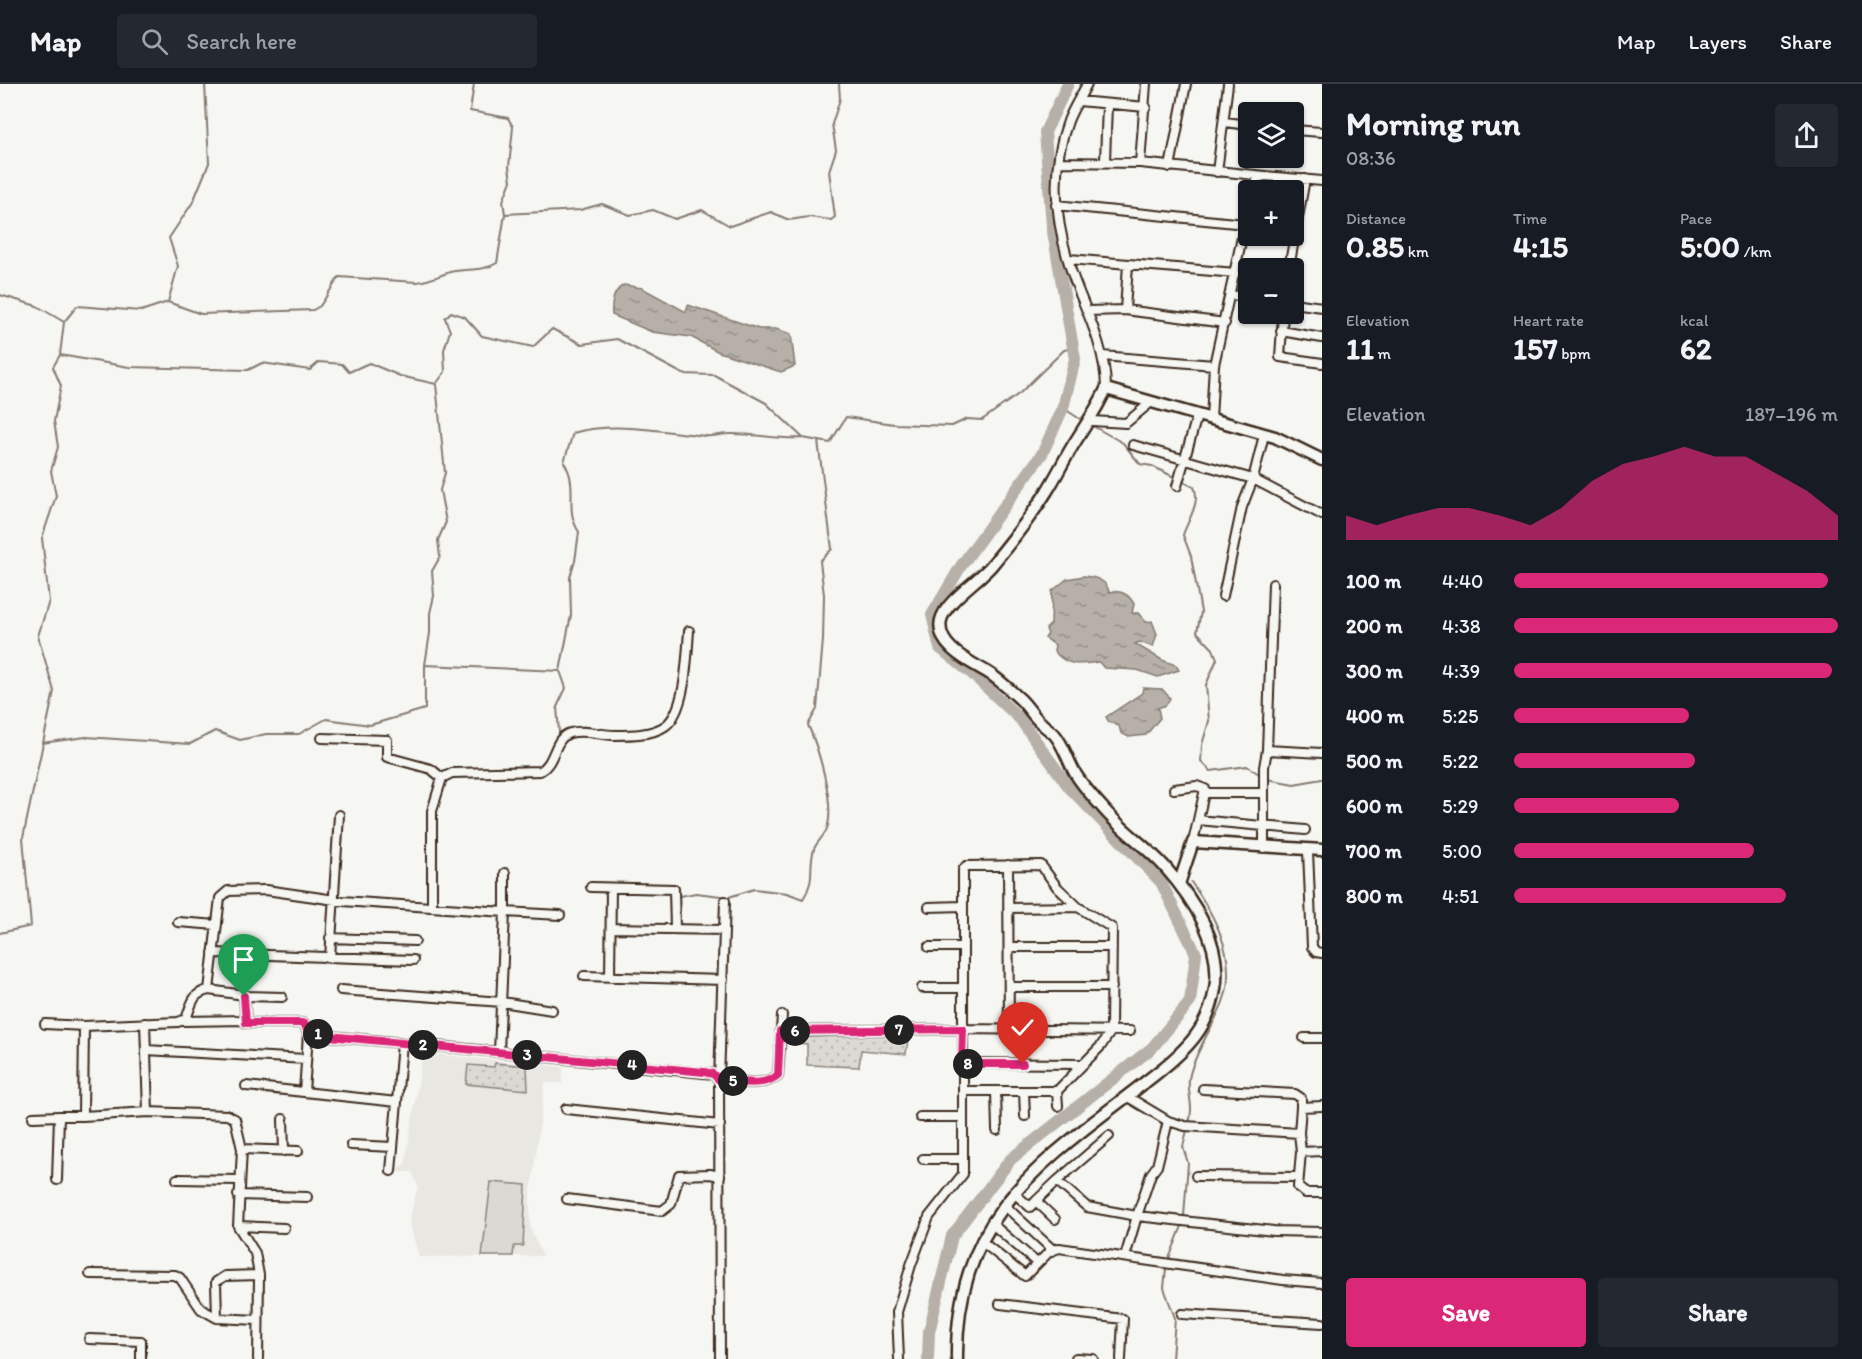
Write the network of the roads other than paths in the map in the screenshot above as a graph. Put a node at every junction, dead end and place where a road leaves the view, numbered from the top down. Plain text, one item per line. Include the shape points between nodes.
1 (1087, 84) edge
2 (1146, 84) edge
3 (1186, 84) edge
4 (1228, 84) edge
5 (1078, 101) junction
6 (1107, 104) junction
7 (1146, 107) junction
8 (1225, 122) junction
9 (1238, 124) edge
10 (1304, 131) edge
11 (1322, 132) edge
12 (1104, 161) junction
13 (1059, 162) junction
14 (1140, 163) junction
15 (1170, 167) junction
16 (1217, 172) junction
17 (1265, 176) junction
18 (1305, 179) junction
19 (1257, 180) edge
20 (1322, 181) edge
21 (1056, 205) junction
22 (1238, 223) edge
23 (1241, 246) edge
24 (1291, 258) edge
25 (1069, 259) junction
26 (1128, 264) junction
27 (1236, 273) junction
28 (1231, 295) junction
29 (1238, 296) edge
30 (1304, 305) edge
31 (1322, 307) edge
32 (1125, 310) junction
33 (1087, 311) junction
34 (1225, 323) junction
35 (1282, 324) edge
36 (1281, 331) junction
37 (1322, 338) edge
38 (1102, 356) junction
39 (1322, 363) edge
40 (1214, 365) junction
41 (1106, 389) junction
42 (1150, 403) junction
43 (1197, 416) junction
44 (1210, 419) junction
45 (1090, 423) junction
46 (1264, 435) junction
47 (1133, 445) dead end
48 (1186, 460) junction
49 (1322, 460) edge
50 (1253, 479) junction
51 (1177, 486) dead end
52 (1322, 515) edge
53 (1273, 584) dead end
54 (1223, 596) dead end
55 (689, 631) dead end
56 (322, 738) dead end
57 (1267, 750) junction
58 (1322, 753) edge
59 (442, 778) junction
60 (1174, 789) dead end
61 (1264, 789) junction
62 (1204, 793) junction
63 (339, 815) dead end
64 (1198, 820) junction
65 (1264, 826) junction
66 (1305, 830) dead end
67 (1193, 842) junction
68 (1264, 848) junction
69 (1308, 850) junction
70 (1322, 850) edge
71 (1008, 865) junction
72 (506, 873) dead end
73 (1179, 884) junction
74 (591, 887) dead end
75 (611, 888) junction
76 (335, 900) junction
77 (725, 901) dead end
78 (929, 906) dead end
79 (963, 906) junction
80 (432, 907) junction
81 (1078, 907) junction
82 (1009, 908) junction
83 (505, 912) junction
84 (560, 915) dead end
85 (1112, 917) dead end
86 (178, 922) dead end
87 (217, 925) junction
88 (611, 928) junction
89 (1112, 928) junction
90 (675, 929) junction
91 (724, 930) junction
92 (330, 938) junction
93 (415, 941) dead end
94 (929, 947) dead end
95 (963, 947) junction
96 (1010, 947) junction
97 (1112, 947) junction
98 (213, 953) junction
99 (1322, 953) edge
100 (330, 958) junction
101 (413, 960) dead end
102 (584, 976) dead end
103 (610, 977) junction
104 (723, 980) junction
105 (1009, 987) junction
106 (1112, 987) junction
107 (922, 988) dead end
108 (963, 988) junction
109 (209, 990) junction
110 (341, 990) dead end
111 (244, 996) junction
112 (282, 997) dead end
113 (502, 1002) junction
114 (552, 1010) dead end
115 (782, 1015) dead end
116 (246, 1020) junction
117 (183, 1021) junction
118 (145, 1023) junction
119 (45, 1024) dead end
120 (84, 1026) junction
121 (963, 1029) junction
122 (1009, 1029) junction
123 (780, 1031) junction
124 (1111, 1031) junction
125 (1130, 1031) dead end
126 (308, 1034) junction
127 (1304, 1038) dead end
128 (1322, 1038) edge
129 (402, 1043) junction
130 (146, 1050) junction
131 (499, 1052) junction
132 (306, 1059) junction
133 (962, 1064) junction
134 (1083, 1064) junction
135 (719, 1080) junction
136 (246, 1086) dead end
137 (1203, 1089) dead end
138 (963, 1091) junction
139 (996, 1091) junction
140 (1024, 1091) junction
141 (1057, 1091) junction
142 (304, 1092) junction
143 (1128, 1097) junction
144 (397, 1102) junction
145 (1058, 1106) dead end
146 (1322, 1106) edge
147 (1302, 1107) junction
148 (566, 1109) dead end
149 (148, 1113) junction
150 (59, 1116) junction
151 (83, 1116) junction
152 (1024, 1116) dead end
153 (33, 1117) dead end
154 (920, 1117) dead end
155 (963, 1117) junction
156 (283, 1119) dead end
157 (1168, 1121) junction
158 (720, 1125) junction
159 (997, 1130) dead end
160 (1299, 1133) junction
161 (1109, 1136) dead end
162 (351, 1145) dead end
163 (393, 1147) junction
164 (242, 1149) junction
165 (284, 1151) junction
166 (1322, 1151) edge
167 (298, 1152) dead end
168 (1301, 1152) junction
169 (923, 1159) dead end
170 (963, 1159) junction
171 (391, 1171) dead end
172 (720, 1176) junction
173 (1196, 1176) dead end
174 (1298, 1177) junction
175 (177, 1179) dead end
176 (57, 1180) dead end
177 (238, 1180) junction
178 (1057, 1181) junction
179 (1014, 1193) junction
180 (1322, 1193) edge
181 (238, 1195) junction
182 (307, 1197) dead end
183 (567, 1199) dead end
184 (1036, 1201) junction
185 (1004, 1206) junction
186 (1137, 1216) junction
187 (1056, 1219) dead end
188 (991, 1223) junction
189 (238, 1226) junction
190 (284, 1228) dead end
191 (1322, 1232) edge
192 (981, 1241) junction
193 (1053, 1250) junction
194 (1125, 1257) junction
195 (1037, 1263) junction
196 (90, 1274) dead end
197 (259, 1275) junction
198 (1322, 1283) edge
199 (1000, 1304) dead end
200 (1182, 1314) dead end
201 (217, 1318) junction
202 (258, 1320) junction
203 (1322, 1323) edge
204 (89, 1339) dead end
205 (1076, 1358) edge
206 (141, 1359) edge
207 (258, 1359) edge
208 (720, 1359) edge
209 (899, 1359) edge
210 (957, 1359) edge
211 (1093, 1359) edge
212 (1121, 1359) edge

1 - 5 street
2 - 7 street
3 - 15 street
4 - 8 street
5 - 6 street
5 - 13 street via 1068,121
6 - 7 street
6 - 12 street
7 - 14 street
8 - 9 street
8 - 16 street
10 - 11 street
12 - 13 street
12 - 14 street
13 - 21 street
14 - 15 street
15 - 16 street
16 - 17 street
17 - 18 street
17 - 19 street
18 - 20 street
18 - 24 street
21 - 22 street
21 - 25 street
23 - 27 street
25 - 26 street
25 - 33 street
26 - 27 street
26 - 32 street
27 - 28 street
28 - 29 street
28 - 34 street
30 - 31 street
32 - 33 street
32 - 34 street
33 - 38 street
34 - 40 street
35 - 36 street
36 - 37 street
36 - 39 street via 1281,358
38 - 40 street
38 - 41 street
40 - 44 street
41 - 42 street
41 - 45 street
42 - 43 street
42 - 45 street via 1126,423
43 - 44 street
43 - 48 street
44 - 46 street
45 - 73 street via 1032,513 989,568 946,609 941,632 959,655 993,676 1056,736 1076,774 1103,809
46 - 49 street
46 - 50 street
47 - 48 street
48 - 50 street
48 - 51 street
50 - 52 street
50 - 54 street via 1242,507
53 - 57 street
55 - 59 street via 678,704 670,722 662,728 615,735 568,733 562,736 549,763 540,771 452,773
56 - 59 street via 387,740 387,757 431,769
57 - 58 street
57 - 61 street
59 - 80 street via 431,819
60 - 62 street via 1204,787
61 - 62 street
61 - 65 street
62 - 64 street
63 - 76 street
64 - 65 street
64 - 67 street
65 - 66 street
65 - 68 street
67 - 68 street
67 - 73 street
68 - 69 street
69 - 70 street
69 - 99 street via 1312,947
71 - 79 street via 964,867
71 - 81 street via 1042,866
71 - 82 street
72 - 83 street
73 - 143 street via 1212,939 1217,972 1215,993 1199,1033 1183,1052
74 - 75 street
75 - 88 street
75 - 90 street via 674,889
76 - 80 street
76 - 87 street via 266,891 228,891 218,903
76 - 92 street
77 - 91 street
78 - 79 street
79 - 95 street
80 - 83 street
81 - 82 street
81 - 89 street
82 - 96 street
83 - 84 street
83 - 113 street
85 - 89 street
86 - 87 street
87 - 98 street
88 - 90 street
88 - 103 street
89 - 97 street
90 - 91 street
91 - 104 street
92 - 93 street
92 - 100 street
94 - 95 street
95 - 108 street
96 - 97 street
96 - 105 street
97 - 106 street
98 - 100 street
98 - 109 street
100 - 101 street
102 - 103 street
103 - 104 street
104 - 135 street
105 - 106 street
105 - 122 street
106 - 124 street
107 - 108 street
108 - 121 street
109 - 111 street
109 - 117 street via 192,999
110 - 113 street
111 - 112 street
111 - 116 street
113 - 114 street
113 - 131 street
115 - 123 street
116 - 117 street
116 - 126 street via 301,1023
117 - 118 street
118 - 120 street
118 - 130 street
119 - 120 street
120 - 151 street
121 - 122 street
121 - 123 street
121 - 133 street
122 - 124 street
123 - 135 street via 778,1075 759,1083
124 - 125 street
124 - 134 street
126 - 129 street
126 - 132 street
127 - 128 street
129 - 131 street
129 - 144 street
130 - 132 street
130 - 149 street
131 - 135 street via 704,1072
132 - 142 street
133 - 134 street
133 - 138 street
134 - 141 street
135 - 158 street
136 - 142 street
137 - 147 street via 1295,1094 1301,1098
138 - 139 street
138 - 155 street
139 - 140 street
139 - 159 street
140 - 141 street
140 - 152 street
141 - 145 street
142 - 144 street
143 - 157 street
143 - 179 street via 1053,1153
144 - 163 street
146 - 147 street
147 - 160 street
148 - 158 street
149 - 151 street
149 - 164 street via 232,1116 238,1125
150 - 151 street
150 - 153 street
150 - 176 street
154 - 155 street
155 - 170 street
156 - 165 street
157 - 160 street via 1189,1127
157 - 186 street via 1157,1166
158 - 172 street
160 - 168 street
161 - 178 street
162 - 163 street
163 - 171 street
164 - 165 street
164 - 177 street
165 - 167 street
166 - 168 street
168 - 174 street
169 - 170 street
170 - 209 street via 963,1174 924,1228 905,1283 895,1324
172 - 183 street via 679,1175 671,1204 662,1211
172 - 208 street
173 - 174 street
174 - 180 street via 1300,1191
175 - 177 street
177 - 181 street
178 - 184 street
178 - 186 street via 1087,1207
179 - 184 street via 1030,1207
179 - 185 street
181 - 182 street
181 - 189 street
184 - 187 street
185 - 188 street
185 - 193 street
186 - 191 street via 1274,1231
186 - 194 street
188 - 192 street
188 - 195 street
189 - 190 street
189 - 197 street via 255,1253
192 - 195 street via 1024,1275
192 - 210 street via 964,1292
193 - 194 street
193 - 195 street
194 - 198 street
196 - 201 street via 175,1275 201,1309
197 - 201 street via 220,1278 216,1282
197 - 202 street
199 - 212 street via 1123,1318
200 - 203 street
201 - 202 street
202 - 207 street
204 - 206 street via 141,1341
205 - 211 street

